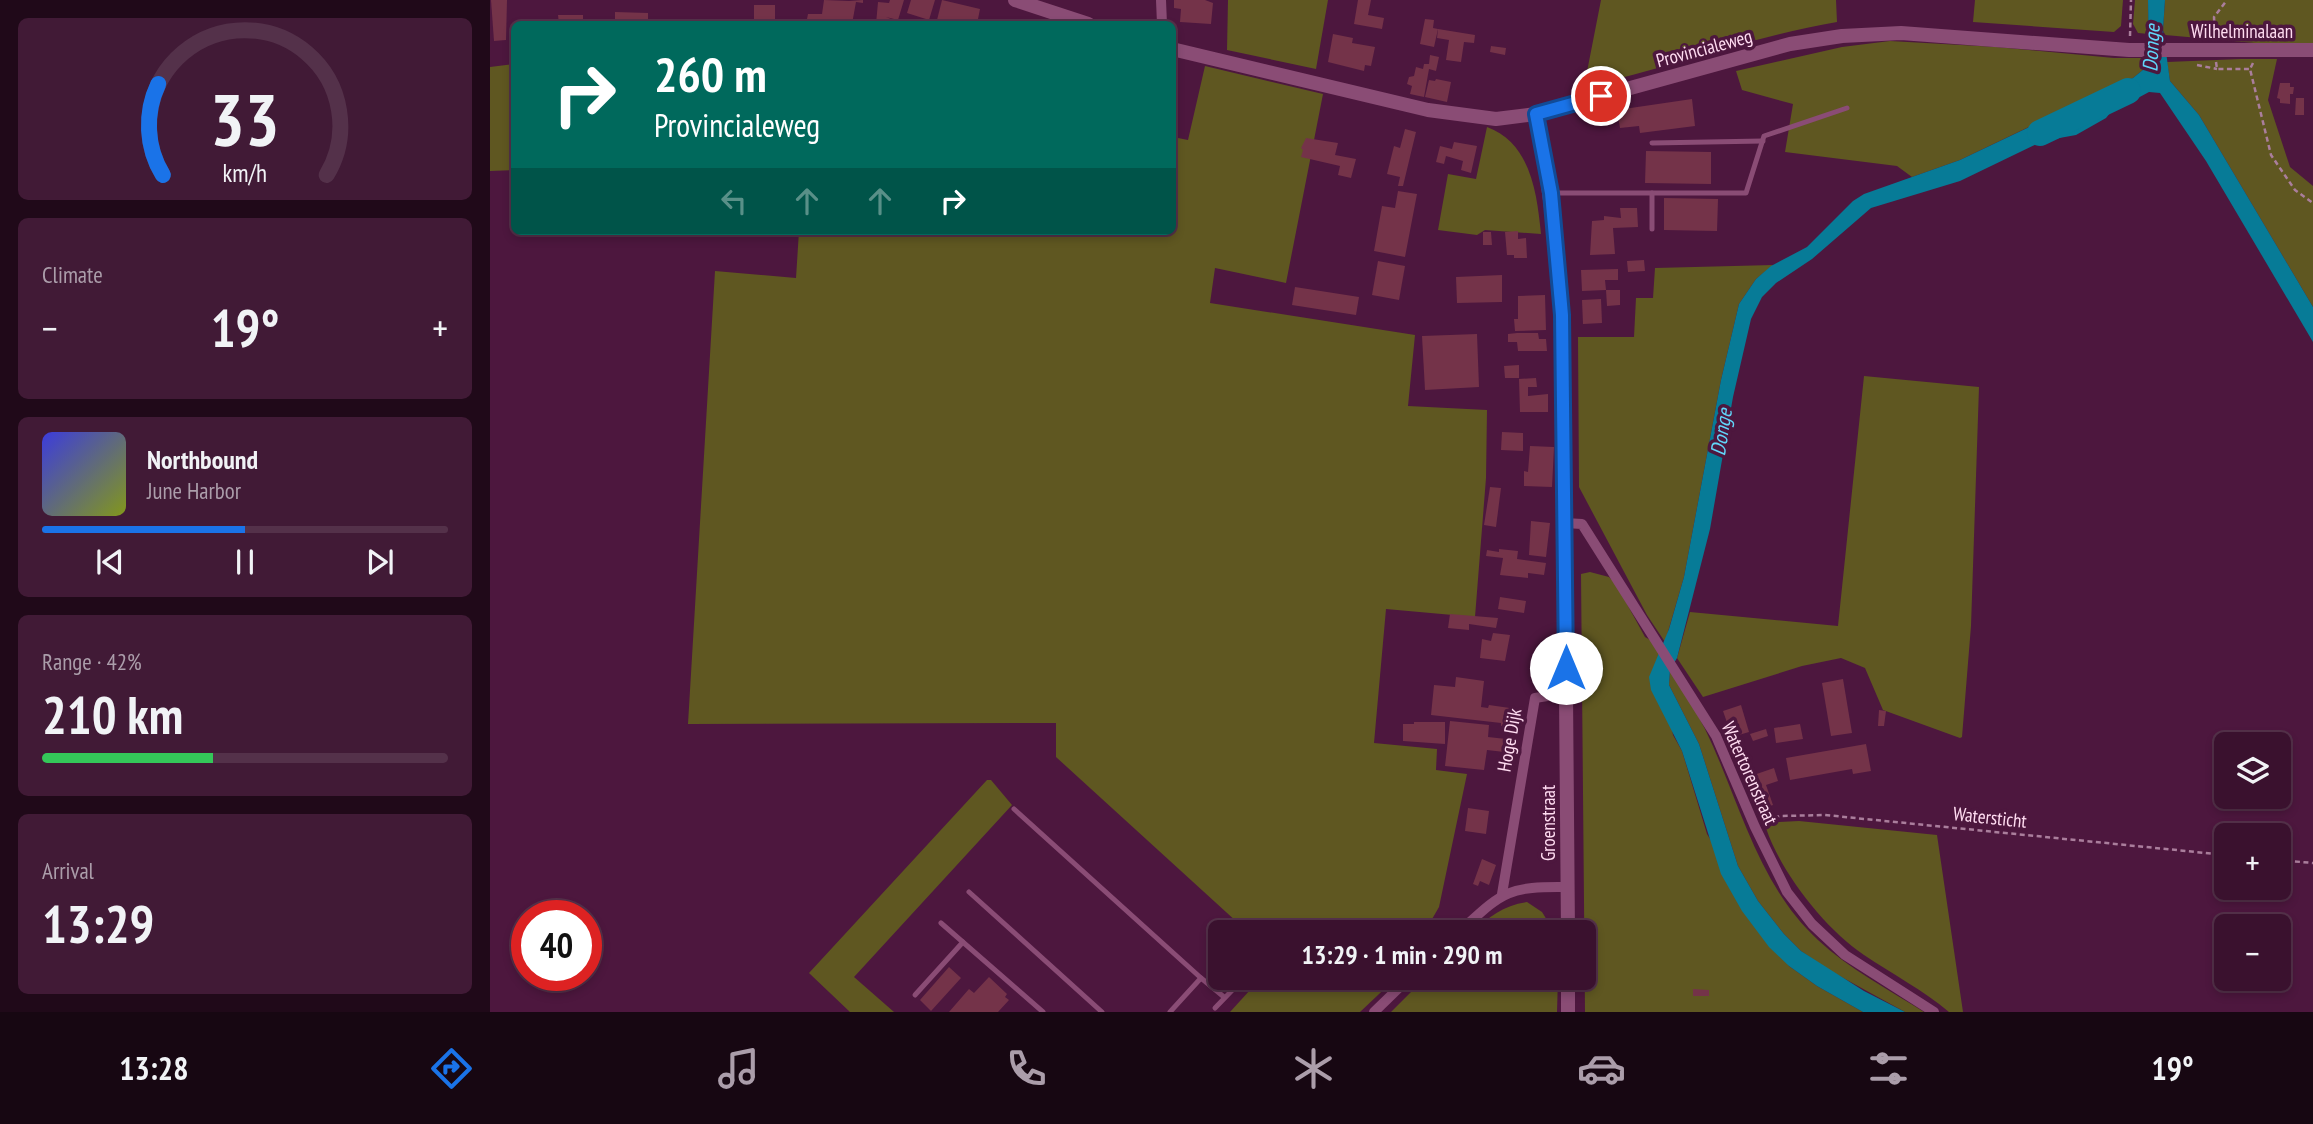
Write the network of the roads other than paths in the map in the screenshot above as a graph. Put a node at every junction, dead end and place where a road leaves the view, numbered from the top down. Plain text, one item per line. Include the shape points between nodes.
1 (1015, 0) edge
2 (1161, 0) edge
3 (1079, 21) edge
4 (1162, 21) edge
5 (1176, 50) edge
6 (2129, 50) joint
7 (2313, 50) edge
8 (1847, 108) dead end
9 (1536, 114) junction
10 (1763, 141) junction
11 (1652, 143) dead end
12 (1551, 193) junction
13 (1652, 193) junction
14 (1652, 229) dead end
15 (1565, 523) junction
16 (1566, 693) junction
17 (1014, 809) dead end
18 (1567, 887) junction
19 (969, 892) dead end
20 (1502, 894) junction
21 (1473, 920) edge
22 (1567, 920) edge
23 (941, 923) dead end
24 (963, 942) junction
25 (1201, 978) junction
26 (1231, 990) edge
27 (1397, 990) edge
28 (1568, 990) edge
29 (915, 995) dead end
30 (1224, 997) junction
31 (1215, 1009) dead end
32 (1043, 1012) edge
33 (1102, 1012) edge
34 (1170, 1012) edge
35 (1374, 1012) edge
36 (1568, 1012) edge
37 (1934, 1012) edge

1 - 3 street
2 - 4 street
5 - 9 street, Provincialeweg via 1428,110 1496,119
6 - 7 street, Wilhelminalaan
6 - 9 street, Provincialeweg via 1902,33 1842,36 1790,44
8 - 10 lane via 1765,136
9 - 12 street
10 - 11 lane
10 - 13 lane via 1746,193
12 - 13 lane
12 - 15 street via 1563,336
13 - 14 lane
15 - 16 street
15 - 37 street, Watertorenstraat via 1582,524 1716,736 1787,892 1845,956
16 - 18 street, Groenstraat
16 - 20 street, Hoge Dijk via 1535,698
17 - 25 lane
18 - 20 street, Groenstraat via 1534,887
18 - 22 street
19 - 33 lane
20 - 21 street
23 - 24 lane
24 - 29 lane
24 - 32 lane
25 - 30 lane
25 - 34 lane
26 - 30 lane
27 - 35 street
28 - 36 street
30 - 31 lane

